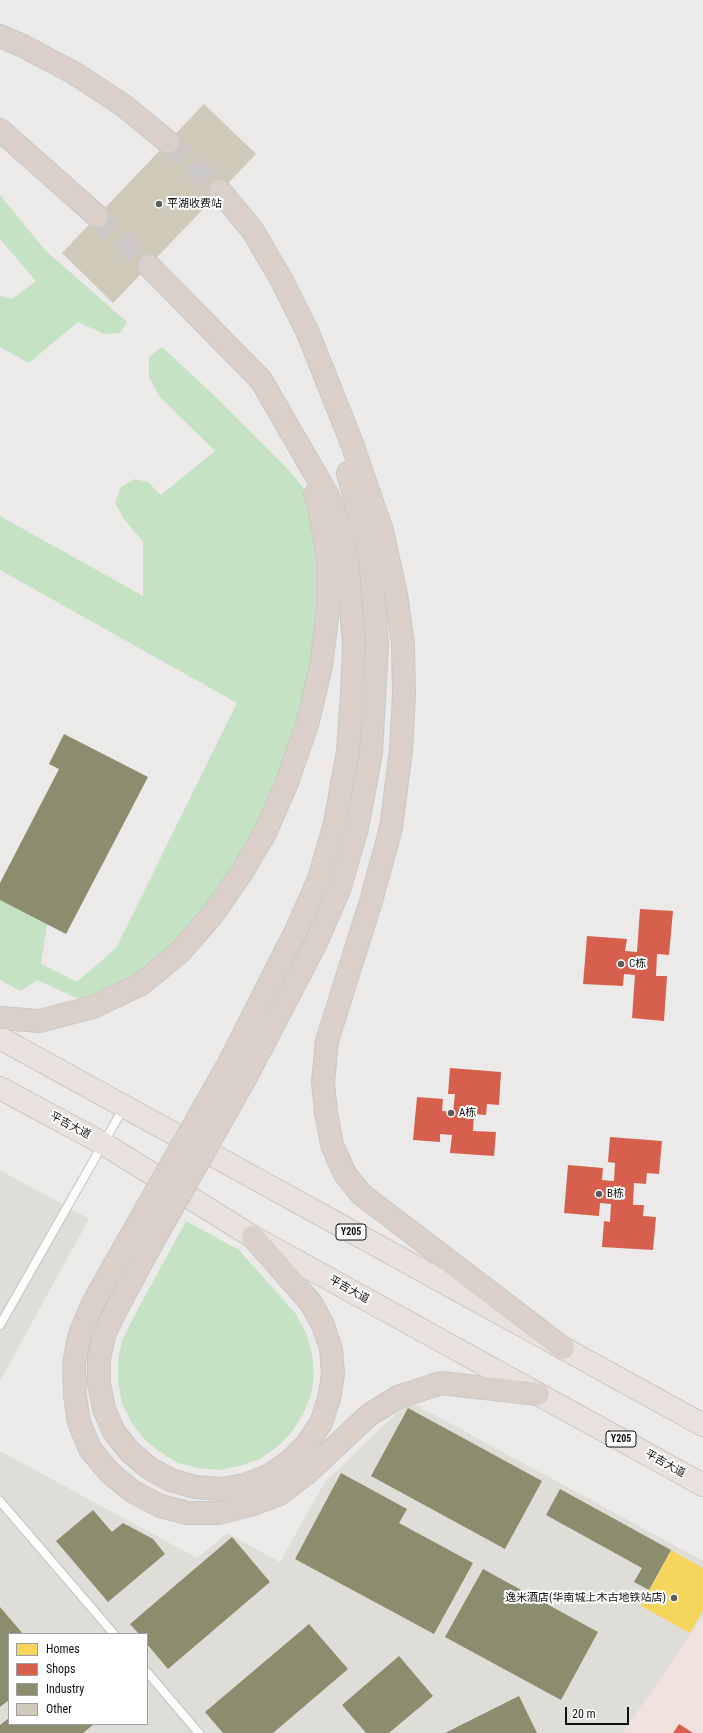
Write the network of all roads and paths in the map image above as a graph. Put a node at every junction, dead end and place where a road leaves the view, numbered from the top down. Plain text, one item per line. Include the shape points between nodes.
1 (0, 36) edge
2 (0, 130) edge
3 (168, 142) tunnel mouth
4 (220, 191) tunnel mouth
5 (97, 216) tunnel mouth
6 (149, 266) tunnel mouth
7 (308, 333) junction
8 (261, 380) junction
9 (0, 1018) edge
10 (0, 1038) edge
11 (0, 1088) edge
12 (124, 1107) junction
13 (104, 1144) junction
14 (254, 1237) junction
15 (0, 1325) edge
16 (563, 1348) junction
17 (538, 1394) junction
18 (703, 1425) edge
19 (703, 1485) edge
20 (0, 1501) edge
21 (113, 1633) edge
22 (148, 1673) edge
23 (199, 1733) edge

1 - 3 highway via 74,73 123,106
2 - 5 highway
4 - 7 highway via 253,230
6 - 8 highway
7 - 14 highway, bridge via 362,524 371,566 377,645 371,753 357,828 340,886 316,943 246,1077 115,1312 104,1335 99,1359 99,1384 104,1409 114,1432 130,1452 149,1468 171,1480 195,1487 220,1489 245,1485 268,1476 289,1462 307,1444 321,1423 329,1399 333,1374 331,1349 324,1325 311,1303
7 - 16 highway via 352,441 382,531 396,594 403,645 401,750 391,828 327,1041 323,1082 332,1145 345,1174 361,1194
8 - 9 highway via 307,472 319,507 328,556 328,610 321,666 307,726 286,785 266,833 213,914 179,953 141,984 93,1007 40,1021
8 - 17 highway, bridge via 328,496 341,530 348,570 354,638 348,751 335,822 319,879 295,933 226,1067 92,1306 79,1337 74,1364 79,1422 90,1449 110,1473 132,1491 160,1506 188,1513 219,1513 278,1495 306,1474 369,1415 398,1397 441,1383
10 - 12 main road, Y205
11 - 13 main road, 平吉大道 / Y205
12 - 13 lane
12 - 16 main road, Y205
13 - 14 main road, 平吉大道 / Y205
13 - 15 lane
14 - 17 main road, 平吉大道 / Y205
16 - 18 main road, Y205
17 - 19 main road, 平吉大道 / Y205
20 - 21 lane
22 - 23 lane

